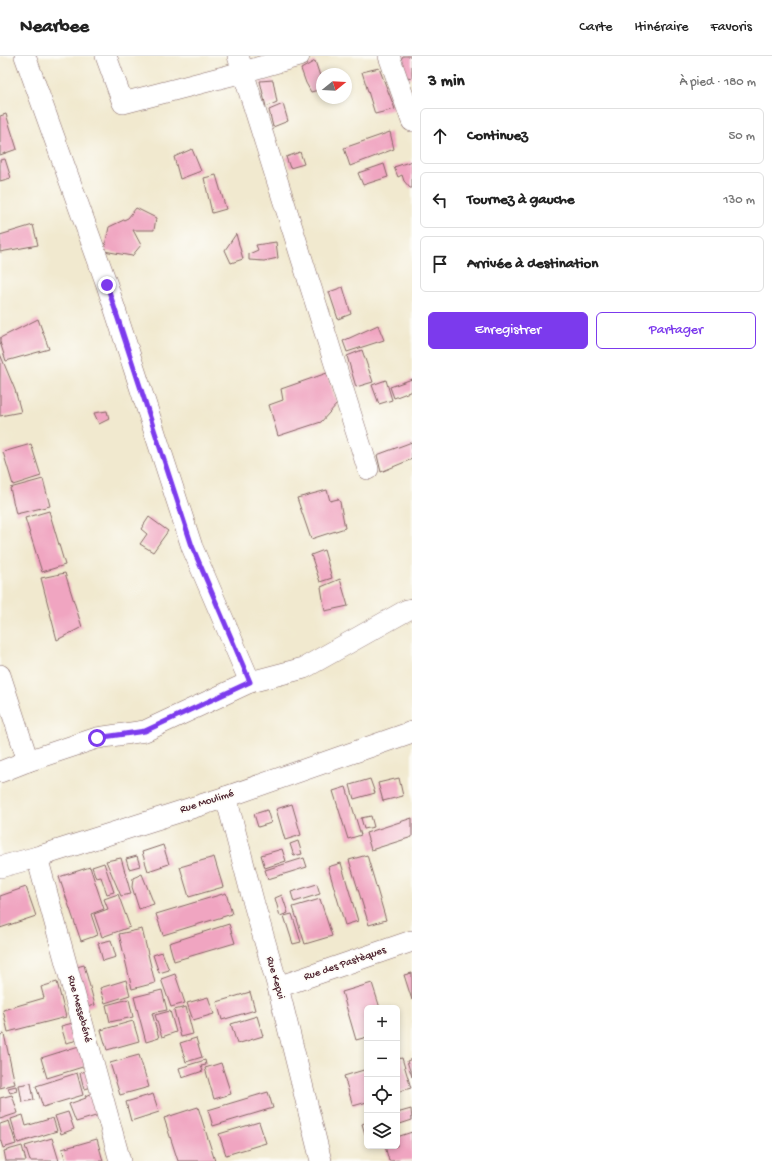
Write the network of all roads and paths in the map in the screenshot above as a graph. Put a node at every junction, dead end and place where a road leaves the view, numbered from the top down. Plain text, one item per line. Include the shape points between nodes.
1 (25, 56) edge
2 (106, 56) edge
3 (299, 56) edge
4 (389, 56) edge
5 (241, 64) edge
6 (412, 121) edge
7 (368, 469) dead end
8 (412, 609) edge
9 (0, 675) edge
10 (250, 682) junction
11 (412, 732) edge
12 (28, 761) junction
13 (0, 772) edge
14 (226, 797) junction
15 (37, 857) junction
16 (0, 867) edge
17 (412, 941) edge
18 (278, 987) junction
19 (120, 1161) edge
20 (321, 1161) edge

1 - 10 street via 107,285 192,546
2 - 5 street via 123,102
3 - 5 street
4 - 6 street
5 - 7 street
8 - 10 street via 304,668
9 - 12 street
10 - 12 street via 145,731 97,738
11 - 14 street, Rue Moulimé
12 - 13 street
14 - 15 street, Rue Moulimé
14 - 18 street, Rue Kepui
15 - 16 street, Rue Moulimé
15 - 19 street, Rue Messebéné
17 - 18 street, Rue des Pastèques
18 - 20 street, Rue Kepui

